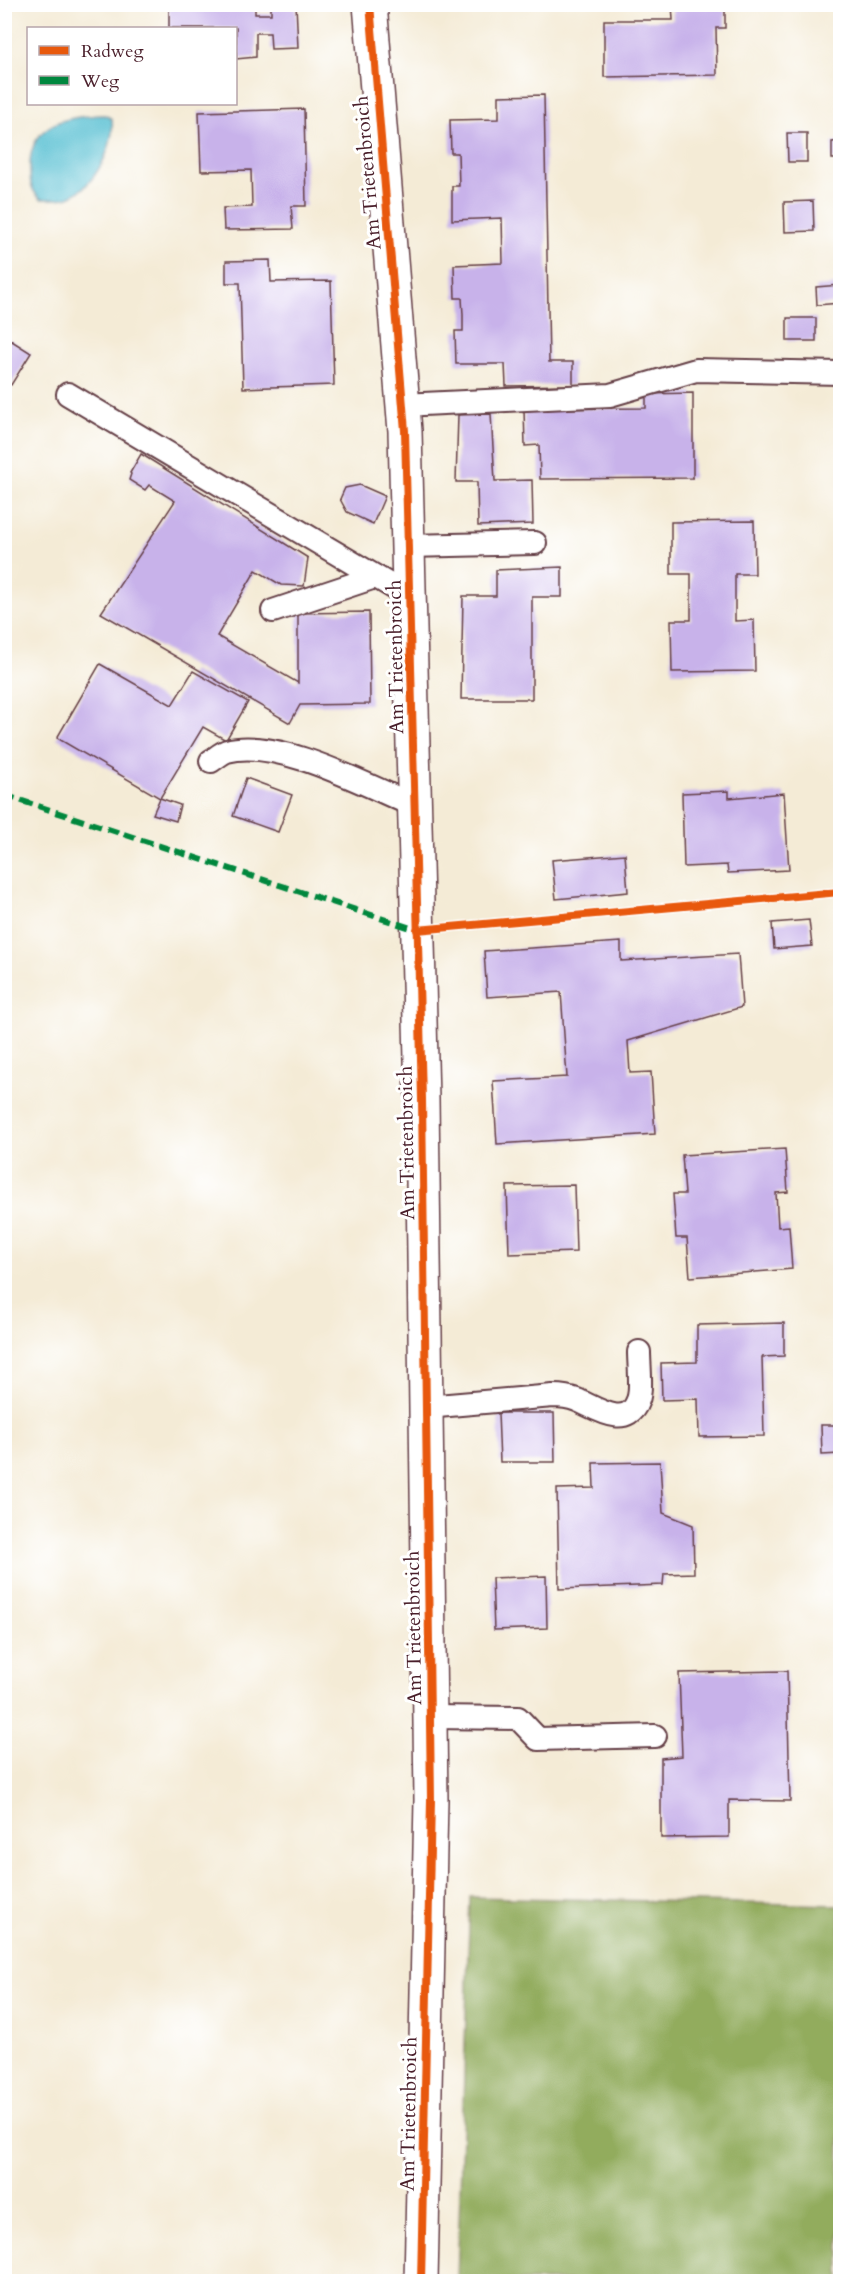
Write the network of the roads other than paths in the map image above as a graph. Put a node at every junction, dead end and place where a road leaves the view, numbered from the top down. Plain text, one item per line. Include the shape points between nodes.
1 (370, 4) edge
2 (840, 373) edge
3 (68, 394) dead end
4 (402, 405) junction
5 (535, 543) dead end
6 (408, 546) junction
7 (375, 577) junction
8 (410, 597) junction
9 (273, 611) dead end
10 (211, 761) dead end
11 (415, 806) junction
12 (639, 1352) dead end
13 (426, 1407) junction
14 (431, 1717) junction
15 (655, 1736) dead end
16 (421, 2282) edge

1 - 4 street, Am Trietenbroich
2 - 4 lane via 696,370 610,395
3 - 7 lane
4 - 6 street, Am Trietenbroich
5 - 6 lane
6 - 8 street, Am Trietenbroich
7 - 8 lane
7 - 9 lane
8 - 11 street, Am Trietenbroich
10 - 11 lane via 226,752 247,750 290,754
11 - 13 street, Am Trietenbroich
12 - 13 lane via 639,1399 632,1409 620,1415 606,1415 572,1399 553,1396
13 - 14 street, Am Trietenbroich
14 - 15 lane via 518,1718 538,1739
14 - 16 street, Am Trietenbroich

